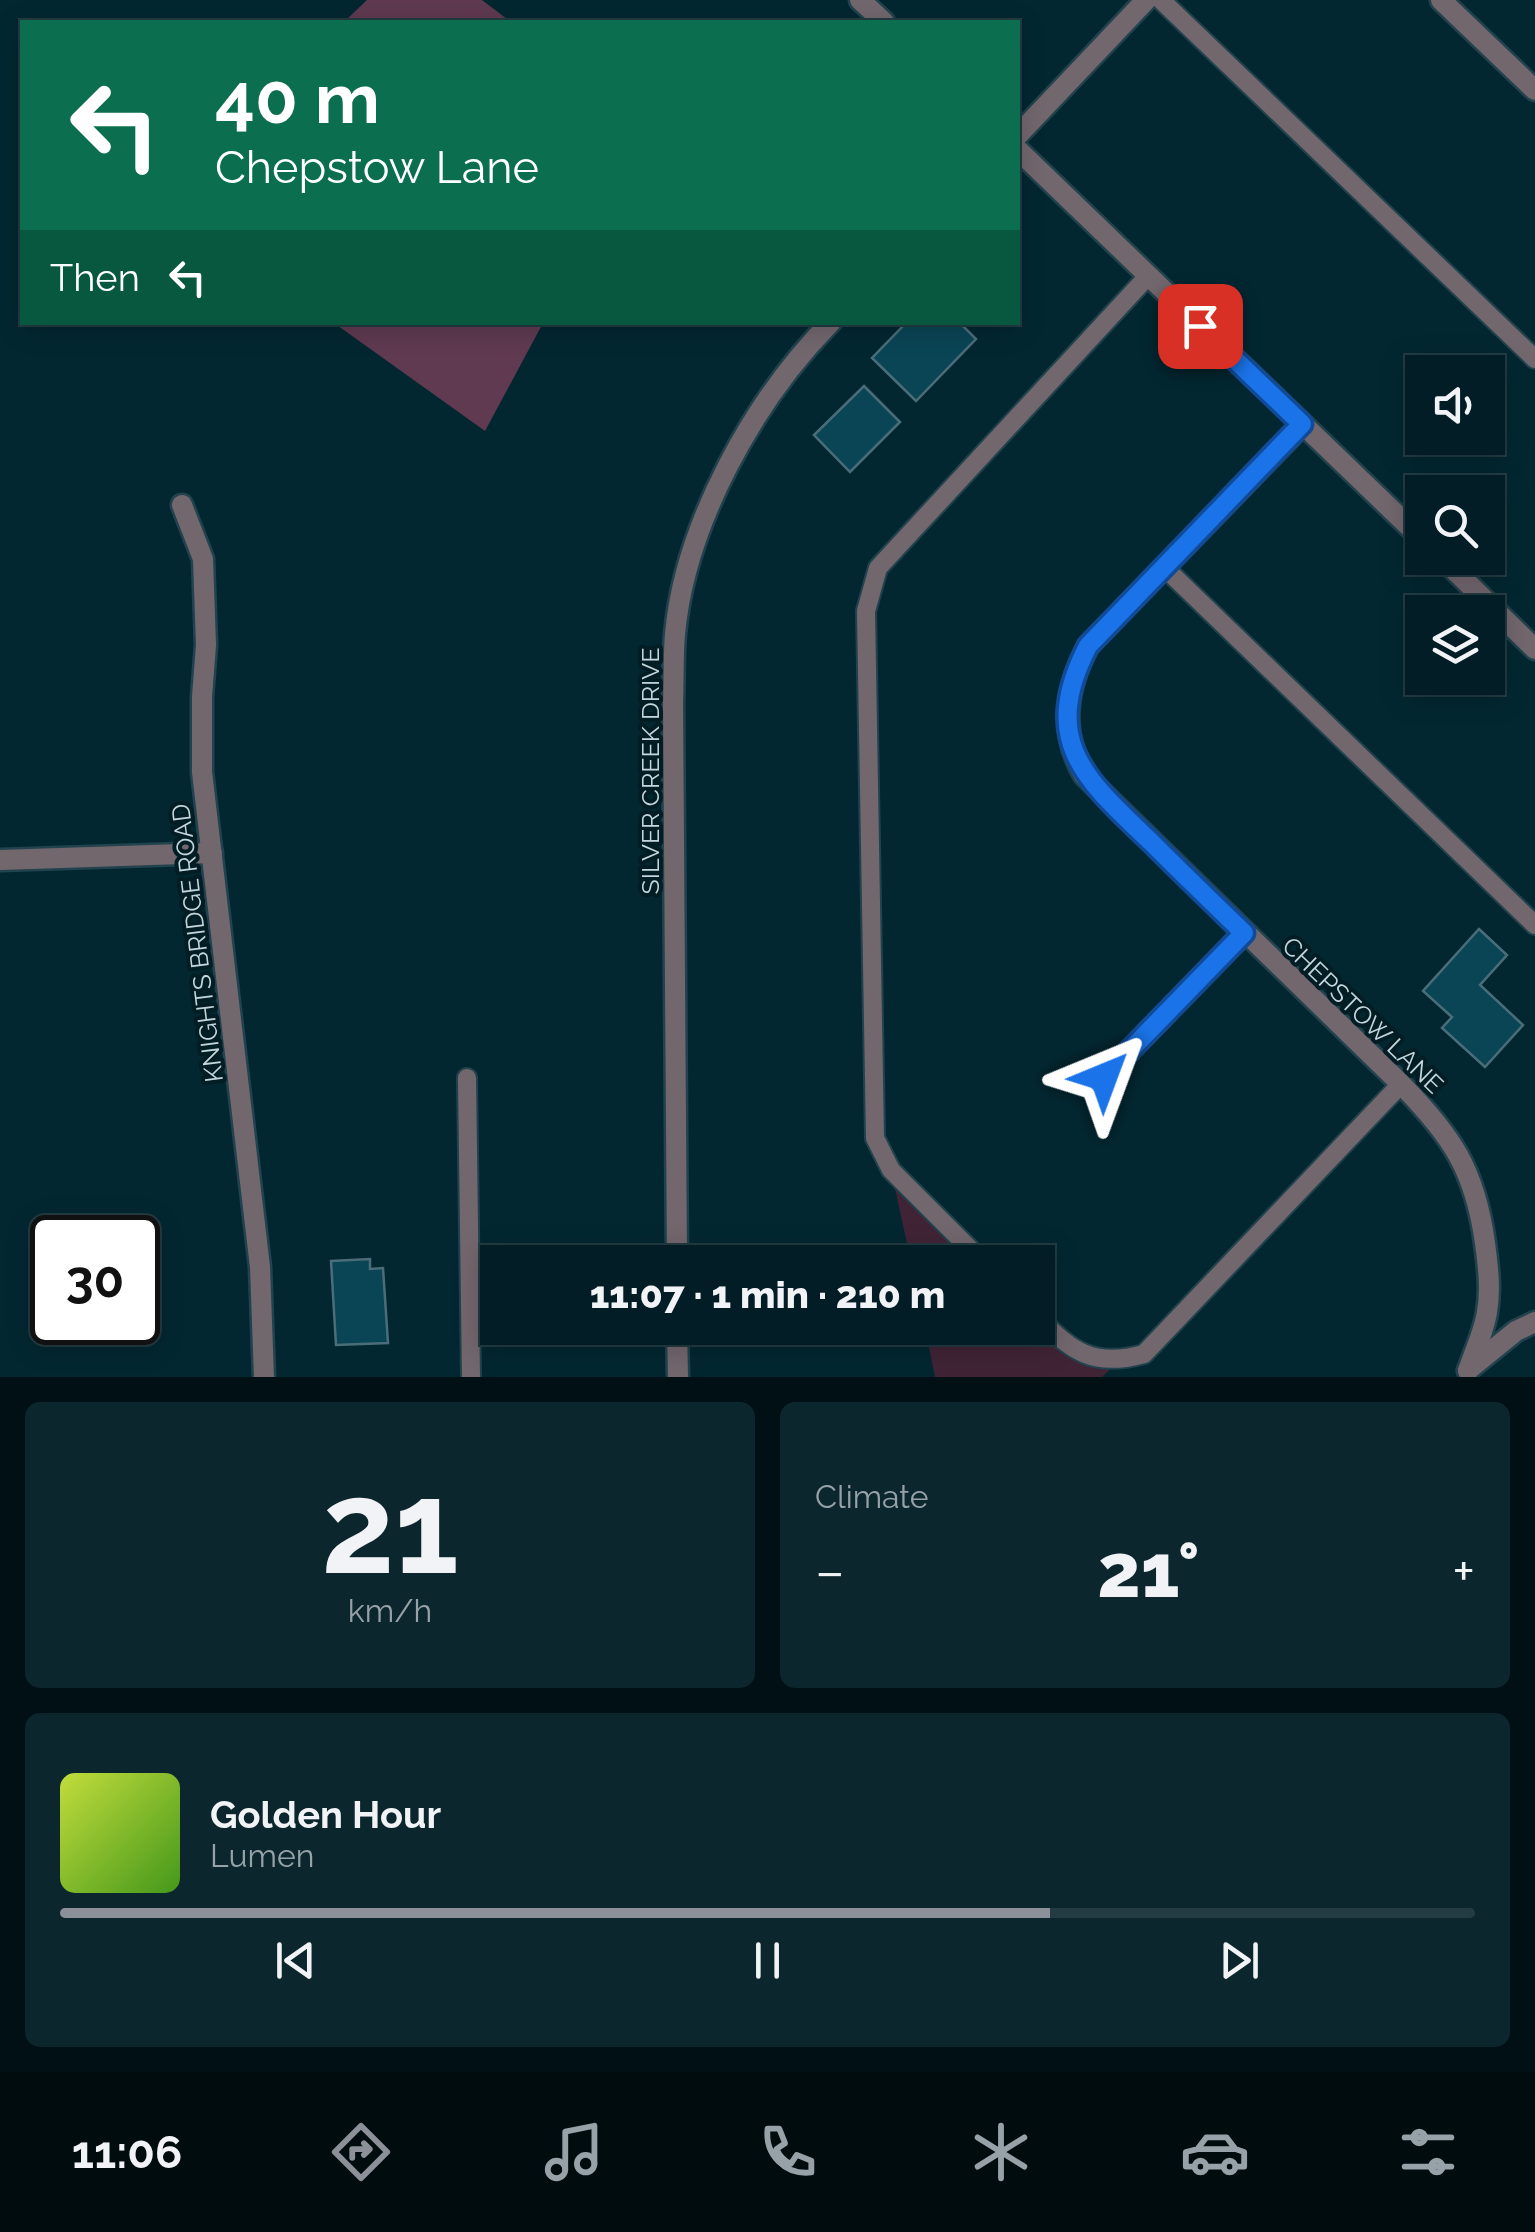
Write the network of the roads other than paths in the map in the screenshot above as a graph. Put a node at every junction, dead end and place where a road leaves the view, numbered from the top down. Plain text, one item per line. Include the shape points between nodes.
1 (860, 0) edge
2 (1146, 0) edge
3 (1160, 0) edge
4 (1442, 0) edge
5 (882, 20) edge
6 (1535, 90) edge
7 (1020, 132) edge
8 (1020, 152) edge
9 (1148, 276) junction
10 (829, 325) edge
11 (1535, 360) edge
12 (1302, 424) junction
13 (182, 505) dead end
14 (1405, 523) edge
15 (1164, 567) junction
16 (1459, 575) edge
17 (1535, 649) edge
18 (212, 852) junction
19 (0, 860) edge
20 (1535, 925) edge
21 (1244, 933) junction
22 (1104, 1077) dead end
23 (467, 1078) dead end
24 (1400, 1084) junction
25 (677, 1245) edge
26 (966, 1245) edge
27 (1535, 1322) edge
28 (1055, 1335) edge
29 (677, 1345) edge
30 (1465, 1374) edge
31 (264, 1377) edge
32 (471, 1377) edge
33 (678, 1377) edge

1 - 5 street
2 - 7 street
3 - 11 lane
4 - 6 street
8 - 9 street
9 - 12 street
9 - 26 lane via 878,568 866,610 875,1138 891,1170
10 - 25 street, SILVER CREEK DRIVE via 740,441 698,538 675,632
12 - 14 street
12 - 15 street, CHEPSTOW LANE
13 - 18 street, KNIGHTS BRIDGE ROAD via 203,558 202,772
15 - 20 lane
15 - 21 street, CHEPSTOW LANE via 1088,646 1073,674 1069,736 1084,775
16 - 17 street
18 - 19 street
18 - 31 street, KNIGHTS BRIDGE ROAD via 260,1267
21 - 22 street
21 - 24 street, CHEPSTOW LANE
23 - 32 lane
24 - 28 lane via 1144,1354 1094,1358
24 - 30 street, CHEPSTOW LANE via 1456,1149 1480,1205 1490,1275 1487,1315
27 - 30 street
29 - 33 street

